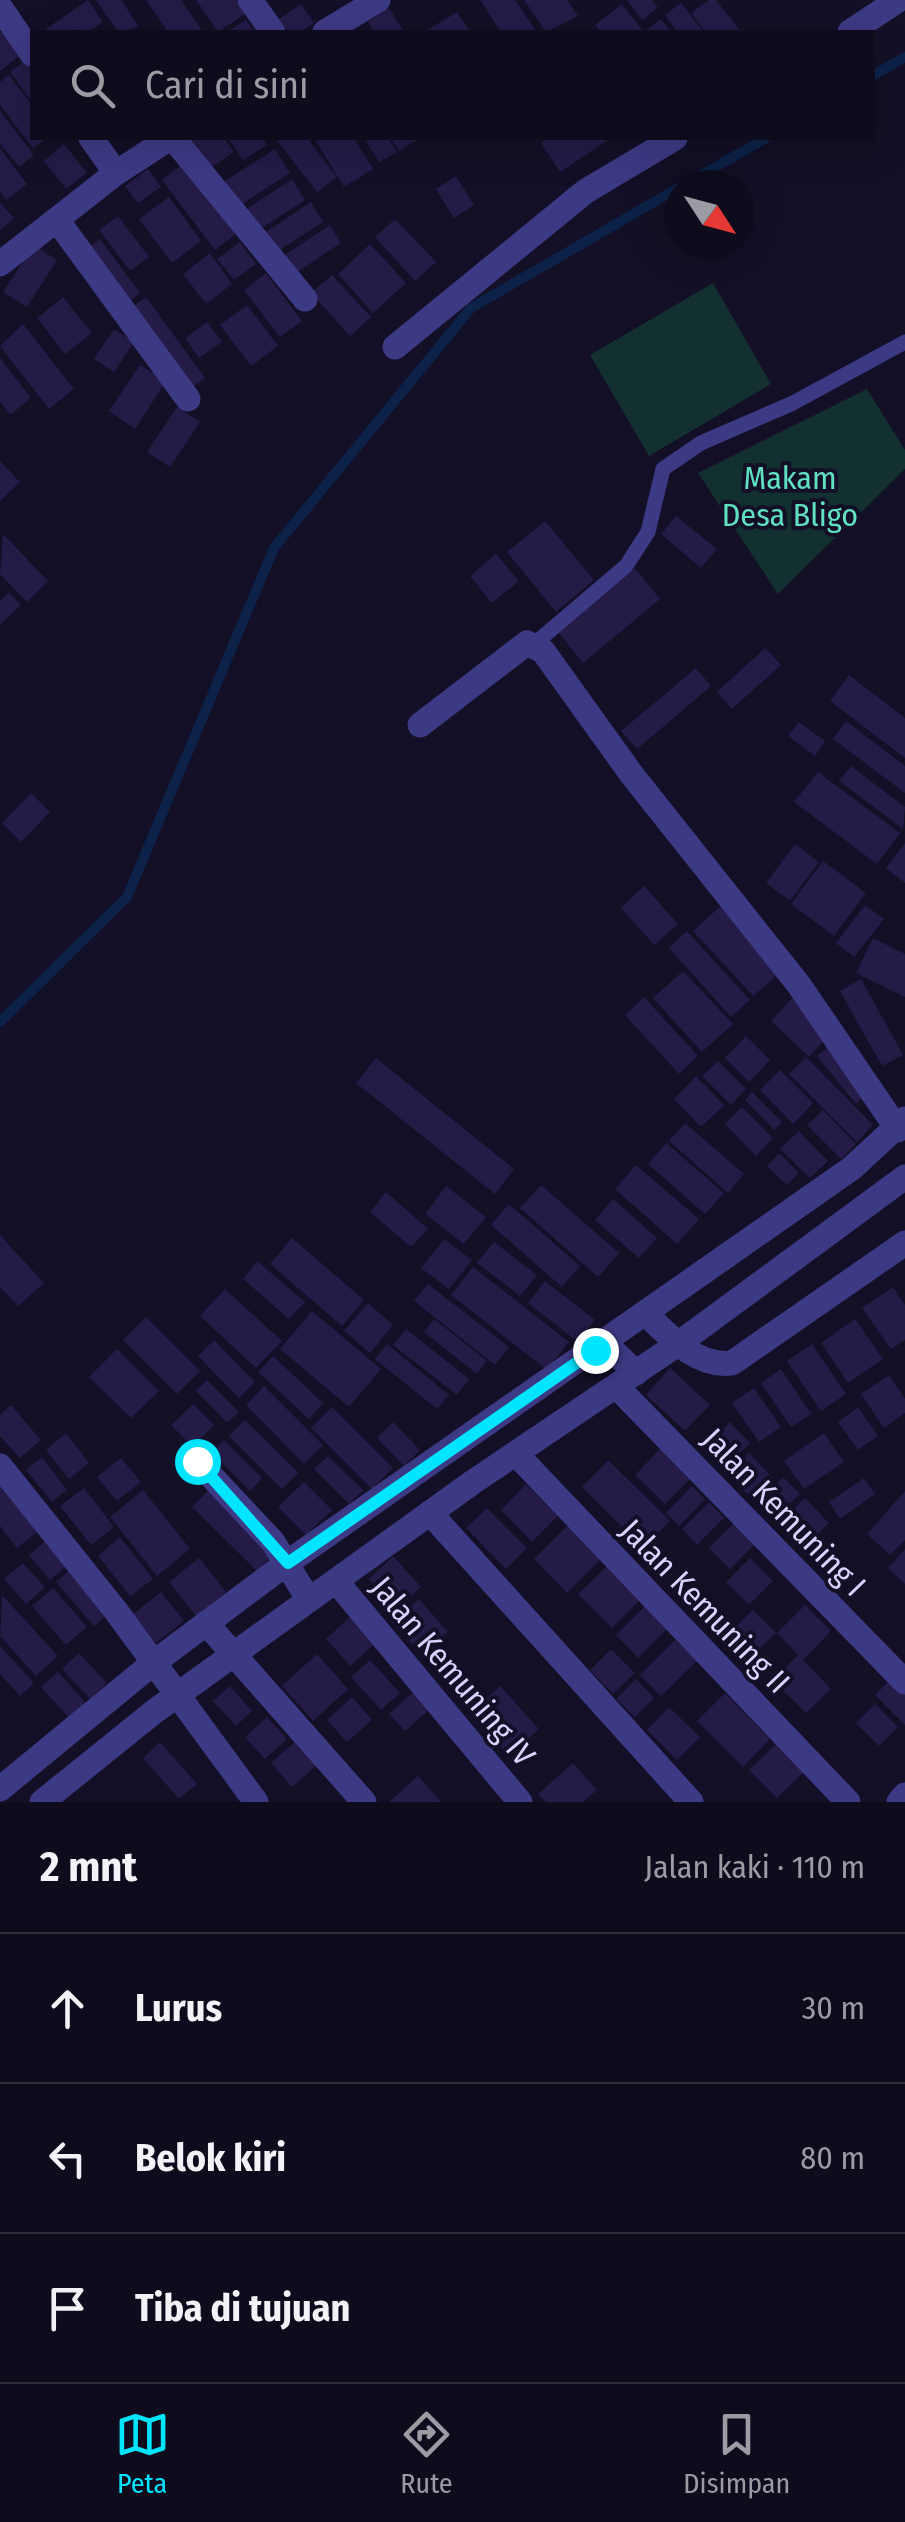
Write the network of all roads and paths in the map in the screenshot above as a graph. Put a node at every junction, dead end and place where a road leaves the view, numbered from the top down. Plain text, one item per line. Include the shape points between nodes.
1 (250, 0) edge
2 (378, 0) edge
3 (898, 0) edge
4 (0, 7) edge
5 (272, 30) edge
6 (328, 30) edge
7 (853, 30) edge
8 (30, 51) edge
9 (92, 140) edge
10 (169, 140) edge
11 (174, 140) edge
12 (672, 140) edge
13 (116, 173) junction
14 (57, 220) junction
15 (0, 264) edge
16 (305, 299) dead end
17 (905, 342) edge
18 (394, 346) dead end
19 (188, 399) dead end
20 (532, 646) junction
21 (420, 725) dead end
22 (902, 1125) edge
23 (887, 1169) edge
24 (905, 1243) edge
25 (723, 1283) junction
26 (662, 1329) junction
27 (621, 1365) junction
28 (516, 1454) junction
29 (197, 1461) dead end
30 (0, 1466) edge
31 (430, 1513) junction
32 (297, 1580) junction
33 (336, 1581) junction
34 (220, 1638) junction
35 (165, 1680) junction
36 (905, 1682) edge
37 (0, 1789) edge
38 (905, 1796) edge
39 (42, 1802) edge
40 (256, 1802) edge
41 (364, 1802) edge
42 (520, 1802) edge
43 (692, 1802) edge
44 (848, 1802) edge
45 (898, 1802) edge

1 - 5 street
2 - 6 street
3 - 7 street
4 - 8 street
9 - 13 street
10 - 13 street
11 - 16 street
12 - 18 street via 586,191
13 - 14 street
14 - 15 street
14 - 19 street
17 - 20 lane via 701,443 663,469 648,532 626,566
20 - 21 street via 509,655
20 - 22 street via 543,651
22 - 23 street
23 - 25 street
23 - 25 street
24 - 26 street via 732,1363 715,1365
25 - 26 street
25 - 26 street
26 - 27 street
26 - 27 street
27 - 28 street
27 - 32 street
27 - 36 street, Jalan Kemuning I
28 - 31 street
28 - 44 street, Jalan Kemuning II
29 - 32 street
30 - 35 street
31 - 33 street
31 - 43 street
32 - 33 street
32 - 34 street
32 - 34 street
33 - 42 street, Jalan Kemuning IV
34 - 35 street
34 - 35 street
34 - 41 street
35 - 37 street
35 - 39 street
35 - 40 street
38 - 45 street

